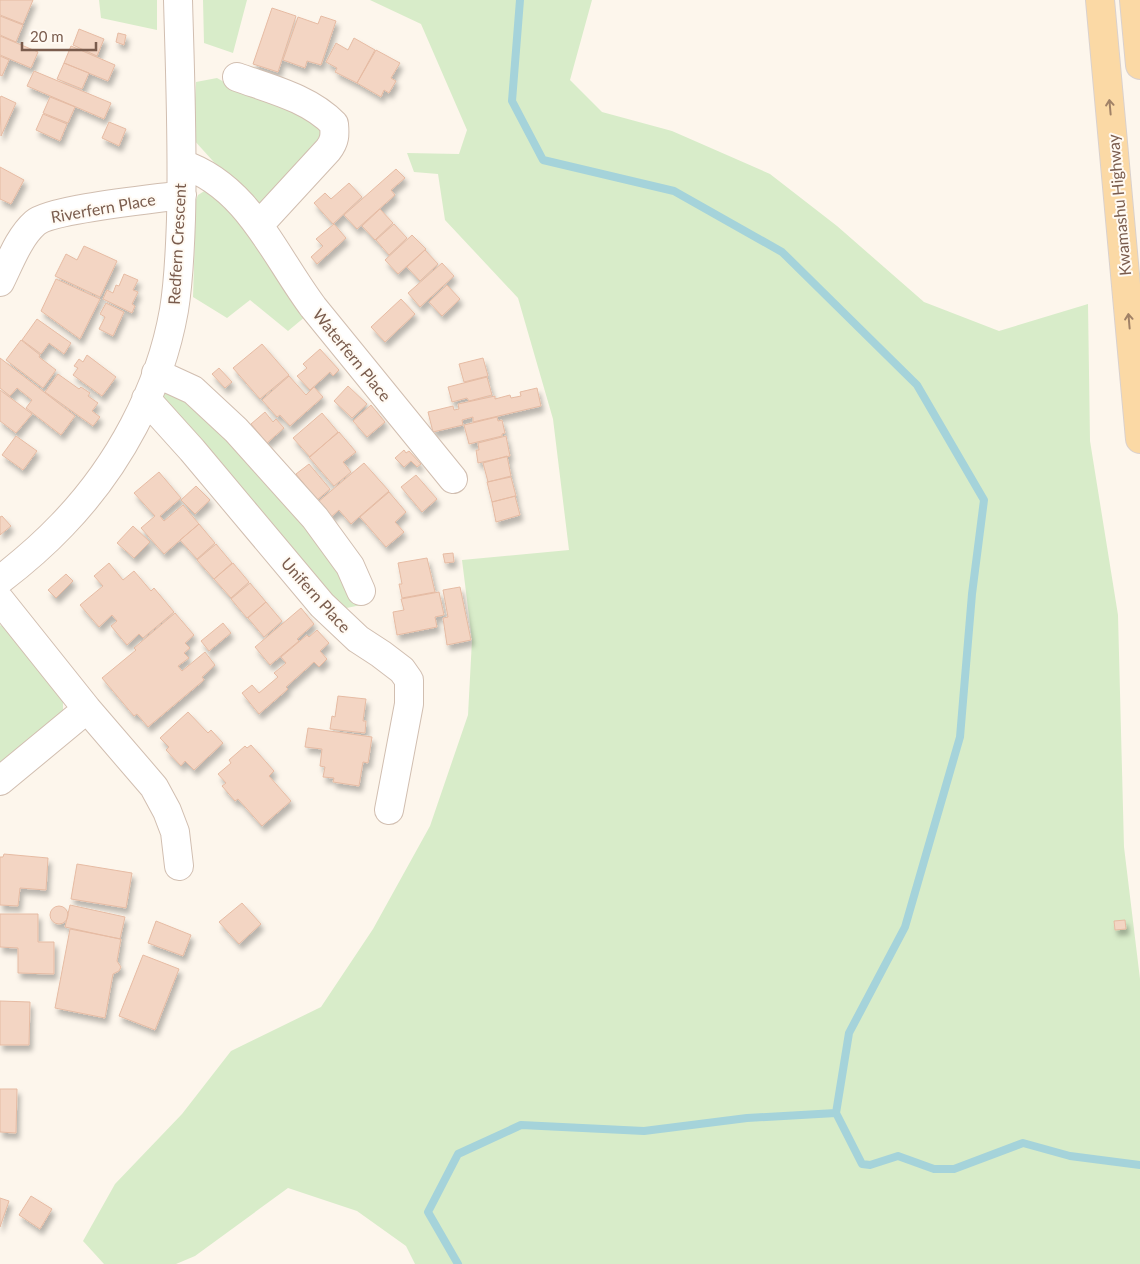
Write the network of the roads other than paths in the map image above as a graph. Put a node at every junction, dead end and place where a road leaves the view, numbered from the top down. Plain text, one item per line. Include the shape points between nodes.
1 (178, 0) edge
2 (1100, 0) edge
3 (1134, 0) edge
4 (1140, 65) edge
5 (237, 77) dead end
6 (182, 164) junction
7 (182, 195) junction
8 (259, 225) junction
9 (0, 282) edge
10 (156, 373) junction
11 (146, 399) junction
12 (1140, 439) edge
13 (453, 479) dead end
14 (0, 580) edge
15 (362, 591) dead end
16 (0, 600) edge
17 (87, 710) junction
18 (0, 781) edge
19 (389, 810) dead end
20 (179, 866) dead end

1 - 6 street, Redfern Crescent
12 -> 2 main road, Kwamashu Highway
3 - 4 main road
5 - 8 street via 300,100 334,124 333,144
6 - 7 street, Redfern Crescent
6 - 8 street, Waterfern Place via 214,179 233,194
7 - 9 street, Riverfern Place via 58,213 37,221 18,246
7 - 10 street, Redfern Crescent via 174,310
8 - 13 street, Waterfern Place via 313,307
10 - 11 street, Redfern Crescent
10 - 15 street via 194,390 236,430 315,518 350,566
11 - 14 street, Redfern Crescent via 128,439 93,489 62,525
11 - 19 street, Unifern Place via 322,605 358,639 402,670 408,680 409,704
16 - 17 street
17 - 18 street
17 - 20 street via 154,787 175,832

